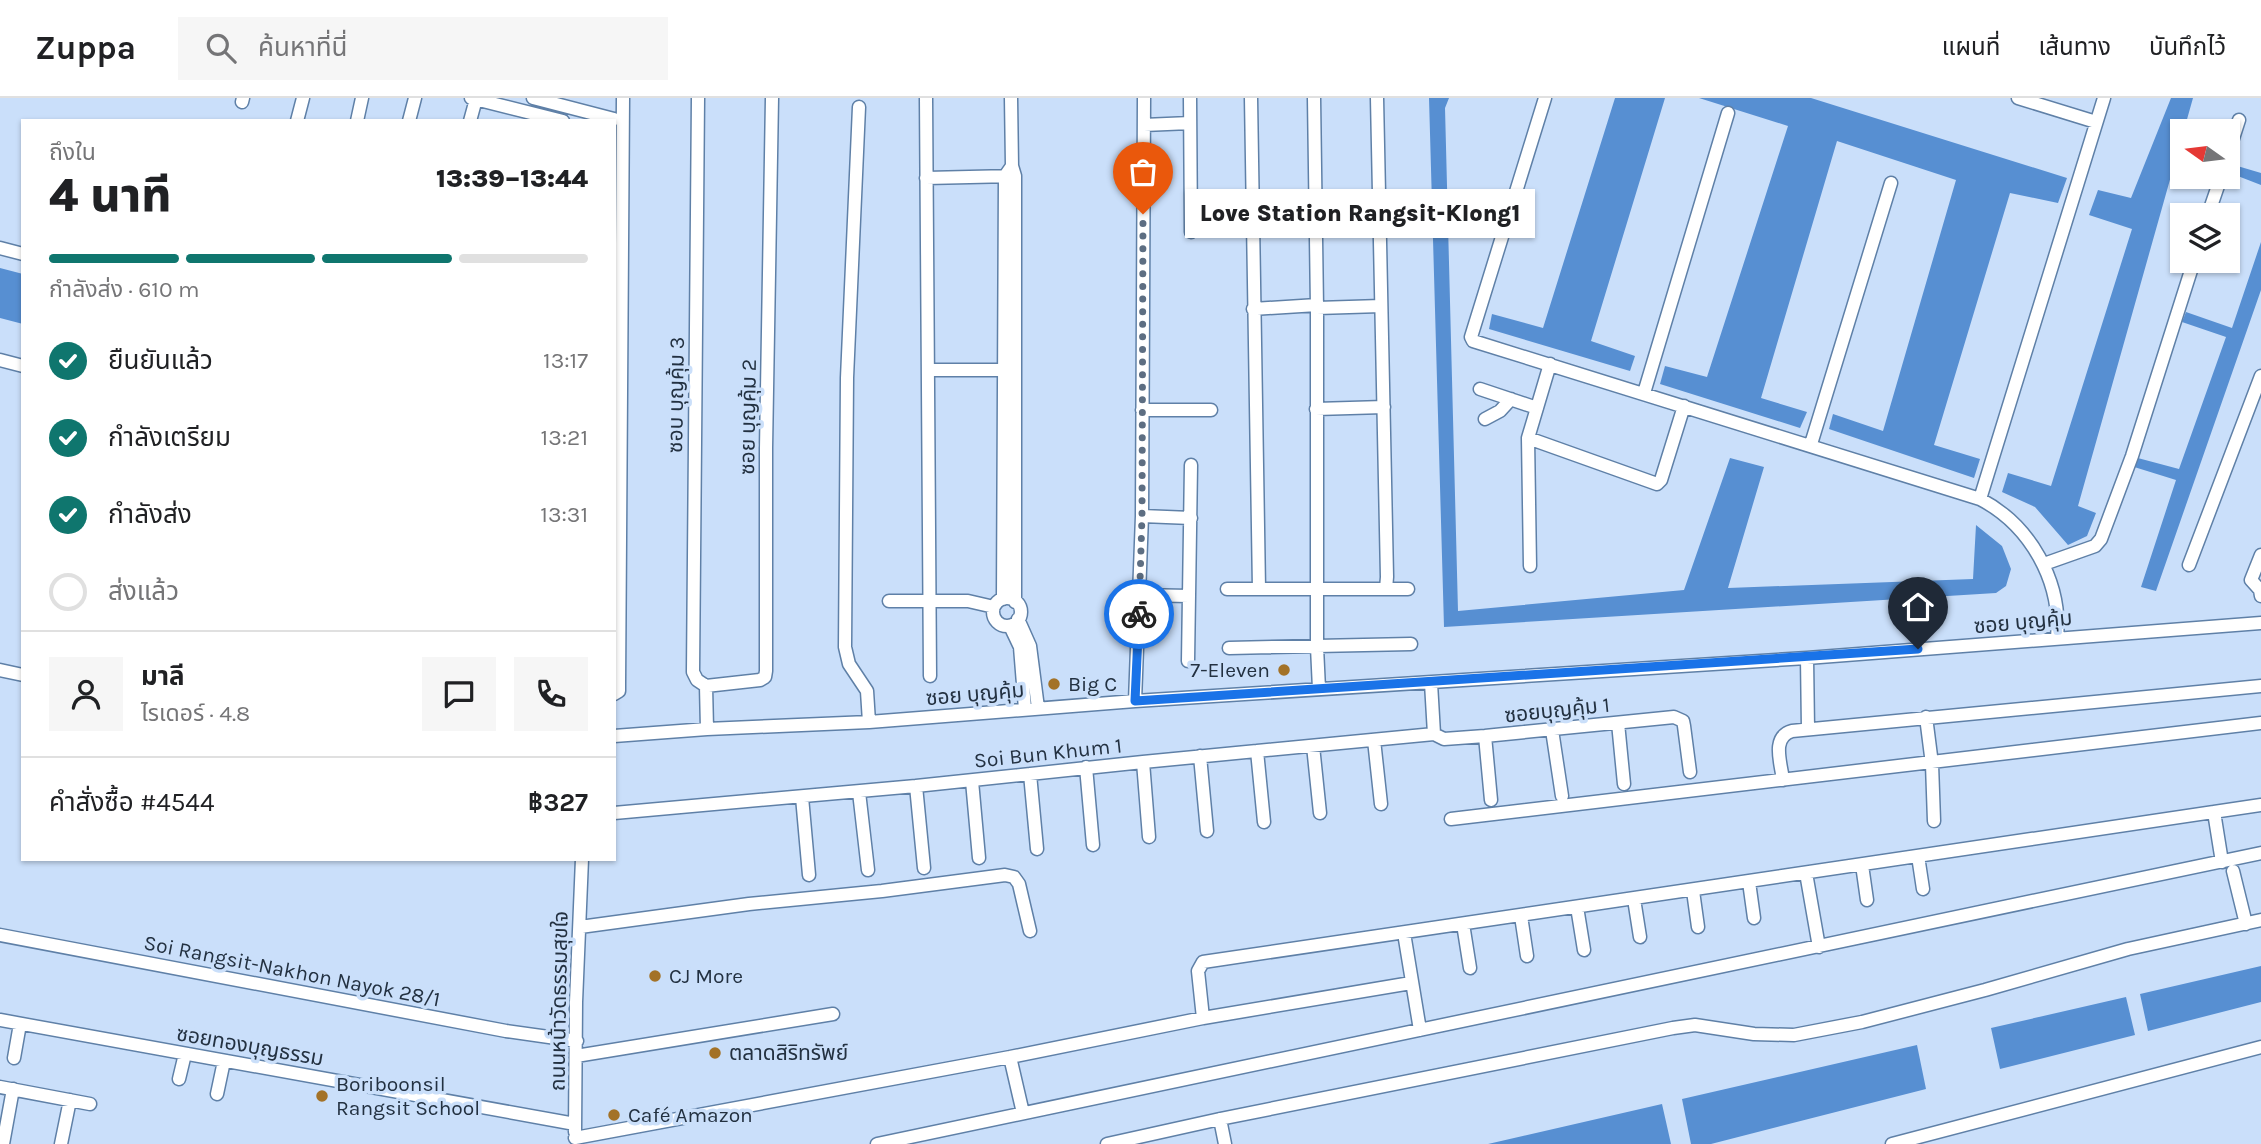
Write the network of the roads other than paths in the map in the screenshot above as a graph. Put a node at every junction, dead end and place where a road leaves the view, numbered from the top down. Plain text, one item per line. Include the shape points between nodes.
1 (303, 98) edge
2 (362, 98) edge
3 (415, 98) edge
4 (533, 98) edge
5 (624, 98) edge
6 (698, 98) edge
7 (772, 98) edge
8 (926, 98) edge
9 (1011, 98) edge
10 (1144, 98) edge
11 (1190, 98) edge
12 (1251, 98) edge
13 (1314, 98) edge
14 (1377, 98) edge
15 (1545, 98) edge
16 (2018, 98) edge
17 (2104, 98) edge
18 (473, 99) edge
19 (859, 107) dead end
20 (1728, 113) dead end
21 (527, 116) edge
22 (298, 119) edge
23 (357, 119) edge
24 (410, 119) edge
25 (470, 119) edge
26 (549, 119) edge
27 (614, 119) edge
28 (2096, 122) junction
29 (1190, 123) junction
30 (1144, 125) junction
31 (1011, 173) junction
32 (926, 178) junction
33 (1891, 183) dead end
34 (618, 212) edge
35 (1252, 227) junction
36 (1315, 227) junction
37 (1191, 232) dead end
38 (0, 248) edge
39 (21, 253) edge
40 (2190, 273) edge
41 (1317, 306) junction
42 (1381, 306) junction
43 (1253, 309) junction
44 (0, 360) edge
45 (1550, 364) junction
46 (21, 365) edge
47 (928, 370) junction
48 (1005, 370) junction
49 (2261, 376) edge
50 (1480, 389) dead end
51 (1644, 393) junction
52 (1511, 399) junction
53 (1684, 405) junction
54 (1384, 407) junction
55 (1537, 408) junction
56 (1316, 409) junction
57 (1142, 410) junction
58 (1211, 410) dead end
59 (1485, 419) dead end
60 (618, 430) edge
61 (1528, 438) junction
62 (1811, 444) junction
63 (1191, 465) dead end
64 (1980, 499) junction
65 (1142, 516) junction
66 (1191, 518) junction
67 (2261, 555) edge
68 (2044, 564) junction
69 (2189, 565) dead end
70 (1530, 566) dead end
71 (1227, 589) dead end
72 (1259, 589) junction
73 (1317, 589) junction
74 (1386, 589) junction
75 (1408, 589) dead end
76 (1140, 595) junction
77 (1189, 596) junction
78 (2261, 596) edge
79 (930, 600) junction
80 (889, 601) dead end
81 (1004, 603) junction
82 (1014, 622) junction
83 (2261, 622) edge
84 (2057, 638) junction
85 (1411, 644) dead end
86 (1317, 647) junction
87 (1229, 648) dead end
88 (1807, 658) junction
89 (1188, 661) dead end
90 (0, 670) edge
91 (21, 675) edge
92 (930, 676) dead end
93 (1431, 683) junction
94 (706, 686) junction
95 (2261, 686) edge
96 (1319, 689) junction
97 (616, 693) edge
98 (1135, 701) junction
99 (1031, 708) junction
100 (1926, 717) junction
101 (869, 722) junction
102 (1618, 723) junction
103 (2261, 723) edge
104 (707, 729) junction
105 (1808, 729) junction
106 (1552, 730) junction
107 (616, 736) edge
108 (1439, 737) junction
109 (1485, 737) junction
110 (1374, 740) junction
111 (1313, 746) junction
112 (1256, 751) junction
113 (1200, 756) junction
114 (1143, 762) junction
115 (1932, 764) junction
116 (1086, 768) junction
117 (1689, 772) dead end
118 (1030, 774) junction
119 (972, 780) junction
120 (1783, 780) junction
121 (1624, 784) dead end
122 (916, 786) junction
123 (859, 792) junction
124 (1562, 796) dead end
125 (802, 797) junction
126 (1491, 800) dead end
127 (1381, 804) dead end
128 (2261, 805) edge
129 (2214, 812) junction
130 (616, 813) edge
131 (1320, 813) dead end
132 (1451, 819) dead end
133 (1934, 821) dead end
134 (1264, 822) dead end
135 (1207, 831) dead end
136 (1149, 837) dead end
137 (1093, 845) dead end
138 (1037, 849) dead end
139 (2261, 853) edge
140 (1918, 856) junction
141 (979, 858) dead end
142 (582, 861) edge
143 (2222, 862) junction
144 (1862, 865) junction
145 (924, 867) dead end
146 (867, 870) dead end
147 (2233, 872) dead end
148 (1806, 873) junction
149 (809, 875) dead end
150 (1749, 882) junction
151 (1923, 890) dead end
152 (1693, 891) junction
153 (1634, 899) junction
154 (1867, 900) dead end
155 (1577, 908) junction
156 (1521, 916) junction
157 (1754, 918) dead end
158 (2261, 920) edge
159 (2246, 923) junction
160 (1463, 924) junction
161 (580, 927) junction
162 (1698, 927) dead end
163 (1030, 931) dead end
164 (1404, 933) junction
165 (0, 935) edge
166 (1640, 937) dead end
167 (1819, 947) junction
168 (1584, 950) dead end
169 (1527, 956) dead end
170 (1470, 968) dead end
171 (1411, 983) junction
172 (833, 1014) dead end
173 (1203, 1018) junction
174 (0, 1020) edge
175 (20, 1024) junction
176 (1420, 1030) junction
177 (577, 1041) junction
178 (2261, 1047) edge
179 (185, 1054) junction
180 (576, 1056) junction
181 (1010, 1057) junction
182 (14, 1058) dead end
183 (224, 1061) junction
184 (179, 1079) dead end
185 (7, 1088) edge
186 (217, 1094) dead end
187 (70, 1100) junction
188 (90, 1104) dead end
189 (1023, 1113) junction
190 (1220, 1119) junction
191 (575, 1124) junction
192 (1168, 1130) junction
193 (575, 1141) edge
194 (1121, 1142) edge
195 (1899, 1143) edge
196 (3, 1144) edge
197 (61, 1144) edge
198 (877, 1144) edge
199 (1107, 1144) edge
200 (1171, 1144) edge
201 (1225, 1144) edge

1 - 22 street
2 - 23 street
3 - 24 street
4 - 27 street
5 - 34 street
6 - 94 street, ซอบ บุญคุ้ม 3 via 694,672
7 - 94 street, ซอย บุญคุ้ม 2 via 766,671 760,680
8 - 32 street
9 - 31 street
10 - 30 street
11 - 29 street
12 - 35 street
13 - 36 street
14 - 42 street
15 - 45 street via 1471,337
16 - 28 street
17 - 28 street
18 - 21 street
18 - 25 street
19 - 101 street via 847,377 845,647 849,664 867,691
20 - 51 street
21 - 26 street
28 - 64 street
29 - 30 street
29 - 37 street
30 - 57 street
31 - 32 street
31 - 48 street
31 - 81 street
32 - 47 street
33 - 62 street
34 - 60 street
35 - 36 street
35 - 43 street
36 - 41 street
38 - 39 street
40 - 68 street via 2101,539 2095,547
41 - 42 street
41 - 43 street
41 - 56 street
42 - 54 street
43 - 72 street
44 - 46 street
45 - 51 street
45 - 55 street
47 - 48 street
47 - 79 street
48 - 81 street
49 - 69 street
50 - 52 street
51 - 53 street
52 - 55 street
52 - 59 street
53 - 61 street via 1658,484
53 - 62 street
54 - 56 street
54 - 74 street
55 - 61 street
56 - 73 street
57 - 58 street
57 - 65 street
60 - 97 street
61 - 70 street
62 - 64 street
63 - 66 street
64 - 68 street via 2019,527
65 - 66 street
65 - 76 street
66 - 77 street
67 - 78 street via 2251,580
68 - 84 street via 2056,600
71 - 72 street
72 - 73 street
73 - 74 street
73 - 86 street
74 - 75 street
76 - 77 street
76 - 98 street
77 - 89 street
79 - 80 street
79 - 81 street
79 - 92 street
81 - 82 street via 1020,612
81 - 82 street via 993,616 998,623
82 - 99 street
83 - 84 street, ซอย บุญคุ้ม
84 - 88 street, ซอย บุญคุ้ม
85 - 86 street
86 - 87 street
86 - 96 street
88 - 93 street, ซอย บุญคุ้ม
88 - 105 street
90 - 91 street
93 - 96 street, ซอย บุญคุ้ม
93 - 108 street
94 - 104 street
95 - 100 street
96 - 98 street, ซอย บุญคุ้ม
98 - 99 street, ซอย บุญคุ้ม
99 - 101 street, ซอย บุญคุ้ม
100 - 105 street
100 - 115 street
101 - 104 street, ซอย บุญคุ้ม
102 - 106 street, ซอยบุญคุ้ม 1
102 - 117 street, ซอยบุญคุ้ม 1 via 1674,717 1683,721
102 - 121 street
103 - 115 street
104 - 107 street, ซอย บุญคุ้ม
105 - 120 street via 1782,736
106 - 109 street, ซอยบุญคุ้ม 1
106 - 124 street
108 - 109 street, ซอยบุญคุ้ม 1
108 - 110 street, Soi Bun Khum 1
109 - 126 street
110 - 111 street, Soi Bun Khum 1
110 - 127 street
111 - 112 street, Soi Bun Khum 1
111 - 131 street
112 - 113 street, Soi Bun Khum 1
112 - 134 street
113 - 114 street, Soi Bun Khum 1
113 - 135 street
114 - 116 street, Soi Bun Khum 1
114 - 136 street
115 - 120 street
115 - 133 street
116 - 118 street, Soi Bun Khum 1
116 - 137 street
118 - 119 street, Soi Bun Khum 1
118 - 138 street
119 - 122 street, Soi Bun Khum 1
119 - 141 street
120 - 132 street
122 - 123 street, Soi Bun Khum 1
122 - 145 street
123 - 125 street, Soi Bun Khum 1
123 - 146 street
125 - 130 street, Soi Bun Khum 1
125 - 149 street
128 - 129 street
129 - 140 street
129 - 143 street
139 - 143 street
140 - 144 street
140 - 151 street
142 - 161 street, ถนนหน้าวัดธรรมสุขใจ
143 - 167 street
144 - 148 street
144 - 154 street
147 - 159 street
148 - 150 street
148 - 167 street
150 - 152 street
150 - 157 street
152 - 153 street
152 - 162 street
153 - 155 street
153 - 166 street
155 - 156 street
155 - 168 street
156 - 160 street
156 - 169 street
158 - 159 street
159 - 190 street via 2128,949 1816,1031 1776,1035 1695,1025 1673,1028
160 - 164 street
160 - 170 street
161 - 163 street via 1005,875 1019,884
161 - 177 street, ถนนหน้าวัดธรรมสุขใจ
164 - 171 street
164 - 173 street via 1203,962 1198,971
165 - 177 street, Soi Rangsit-Nakhon Nayok 28/1
167 - 176 street
171 - 173 street
171 - 176 street
172 - 180 street
173 - 181 street
174 - 175 street, ซอยทองบุญธรรม
175 - 179 street, ซอยทองบุญธรรม
175 - 182 street
176 - 189 street
177 - 180 street, ถนนหน้าวัดธรรมสุขใจ
178 - 195 street
179 - 183 street, ซอยทองบุญธรรม
179 - 184 street
180 - 191 street, ถนนหน้าวัดธรรมสุขใจ
181 - 189 street
181 - 193 street
183 - 186 street
183 - 191 street, ซอยทองบุญธรรม
185 - 187 street
185 - 196 street
187 - 188 street
187 - 197 street
189 - 198 street
190 - 192 street
190 - 201 street
191 - 193 street, ถนนหน้าวัดธรรมสุขใจ
192 - 194 street
192 - 200 street
194 - 199 street

